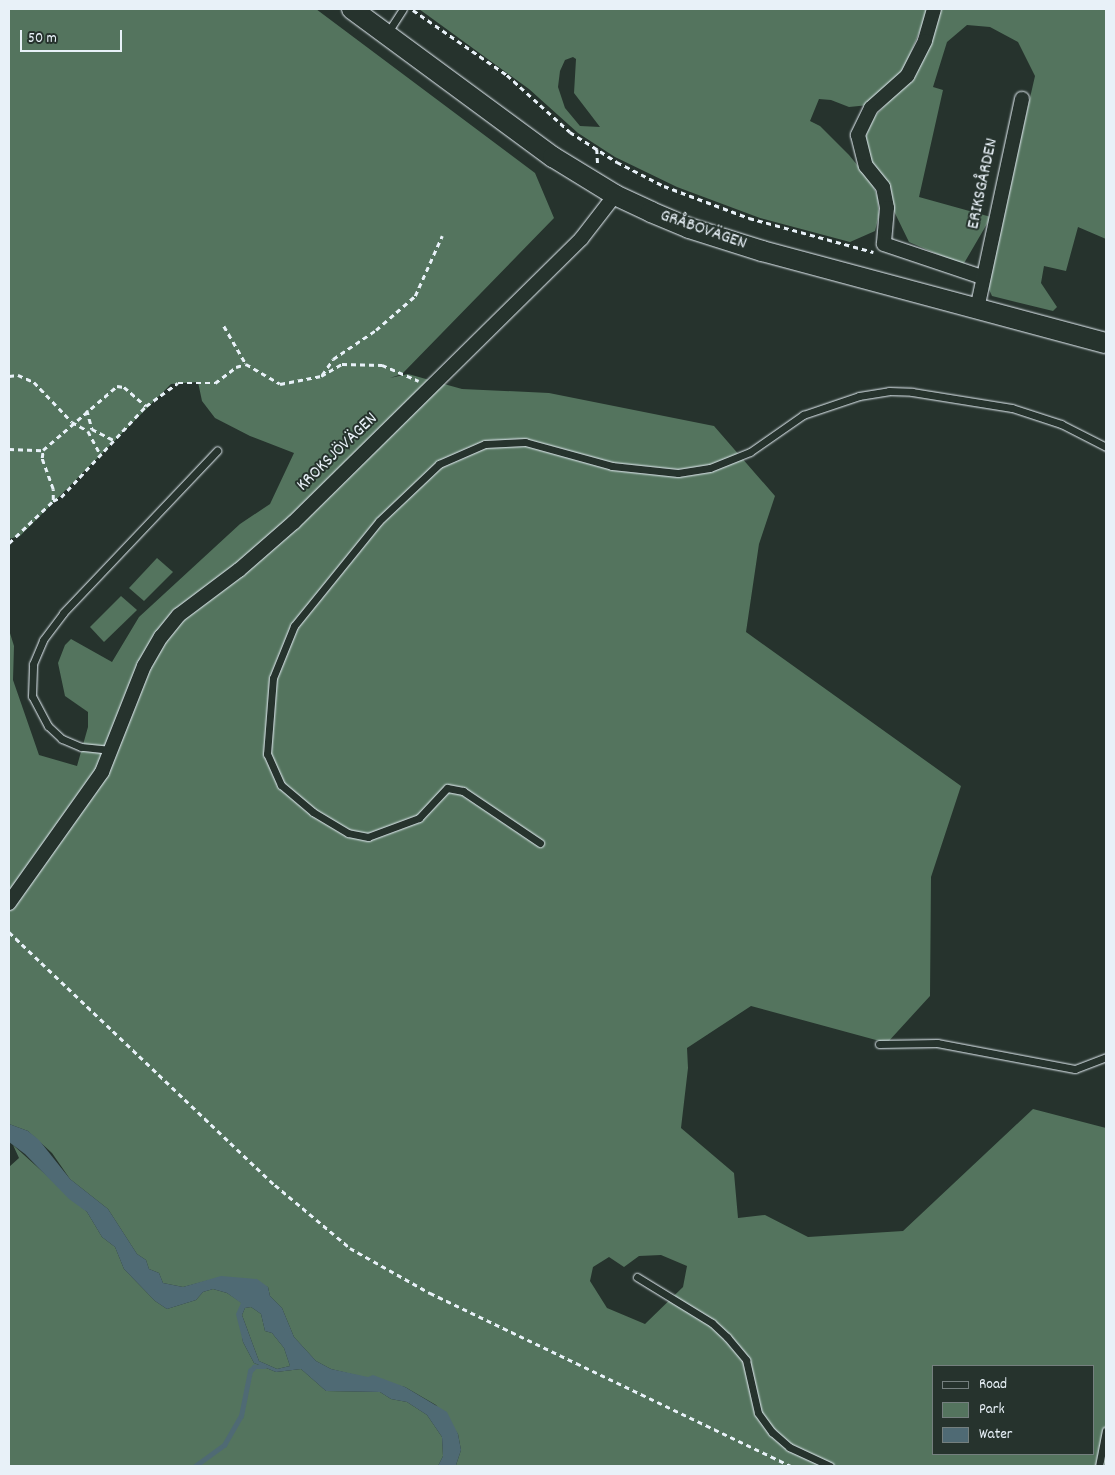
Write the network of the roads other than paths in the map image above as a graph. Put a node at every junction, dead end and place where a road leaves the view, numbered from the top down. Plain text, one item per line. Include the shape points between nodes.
1 (352, 9) edge
2 (403, 9) edge
3 (934, 9) edge
4 (386, 34) junction
5 (1022, 99) dead end
6 (615, 195) junction
7 (982, 277) junction
8 (977, 309) junction
9 (1106, 343) edge
10 (1106, 447) edge
11 (217, 451) dead end
12 (112, 750) junction
13 (540, 843) dead end
14 (9, 902) edge
15 (879, 1044) dead end
16 (1106, 1057) edge
17 (637, 1278) dead end
18 (1106, 1430) edge
19 (830, 1466) edge
20 (1099, 1466) edge

1 - 4 main road, GRÅBOVÄGEN
2 - 4 lane
3 - 7 street via 924,41 907,76 871,108 858,135 866,166 883,187 887,208 884,244
4 - 6 main road, GRÅBOVÄGEN via 553,157
5 - 7 street, ERIKSGÅRDEN
6 - 8 main road, GRÅBOVÄGEN via 698,231
6 - 12 street, KROKSJÖVÄGEN via 580,239 294,522 239,570 179,615 160,637 144,666
7 - 8 street, ERIKSGÅRDEN
8 - 9 main road, GRÅBOVÄGEN
10 - 13 lane via 1061,424 1012,408 929,394 889,391 859,396 803,416 750,452 710,468 678,473 612,466 526,442 486,444 439,464 380,521 294,626 273,678 267,754 281,785 313,812 348,833 368,837 419,818 447,788 463,791
11 - 12 lane via 62,612 43,640 33,664 32,696 48,726 62,739 81,747
12 - 14 street, KROKSJÖVÄGEN via 87,797
15 - 16 lane via 937,1043 1075,1068
17 - 19 lane via 712,1323 727,1337 746,1360 758,1413 772,1432 789,1447
18 - 20 lane

